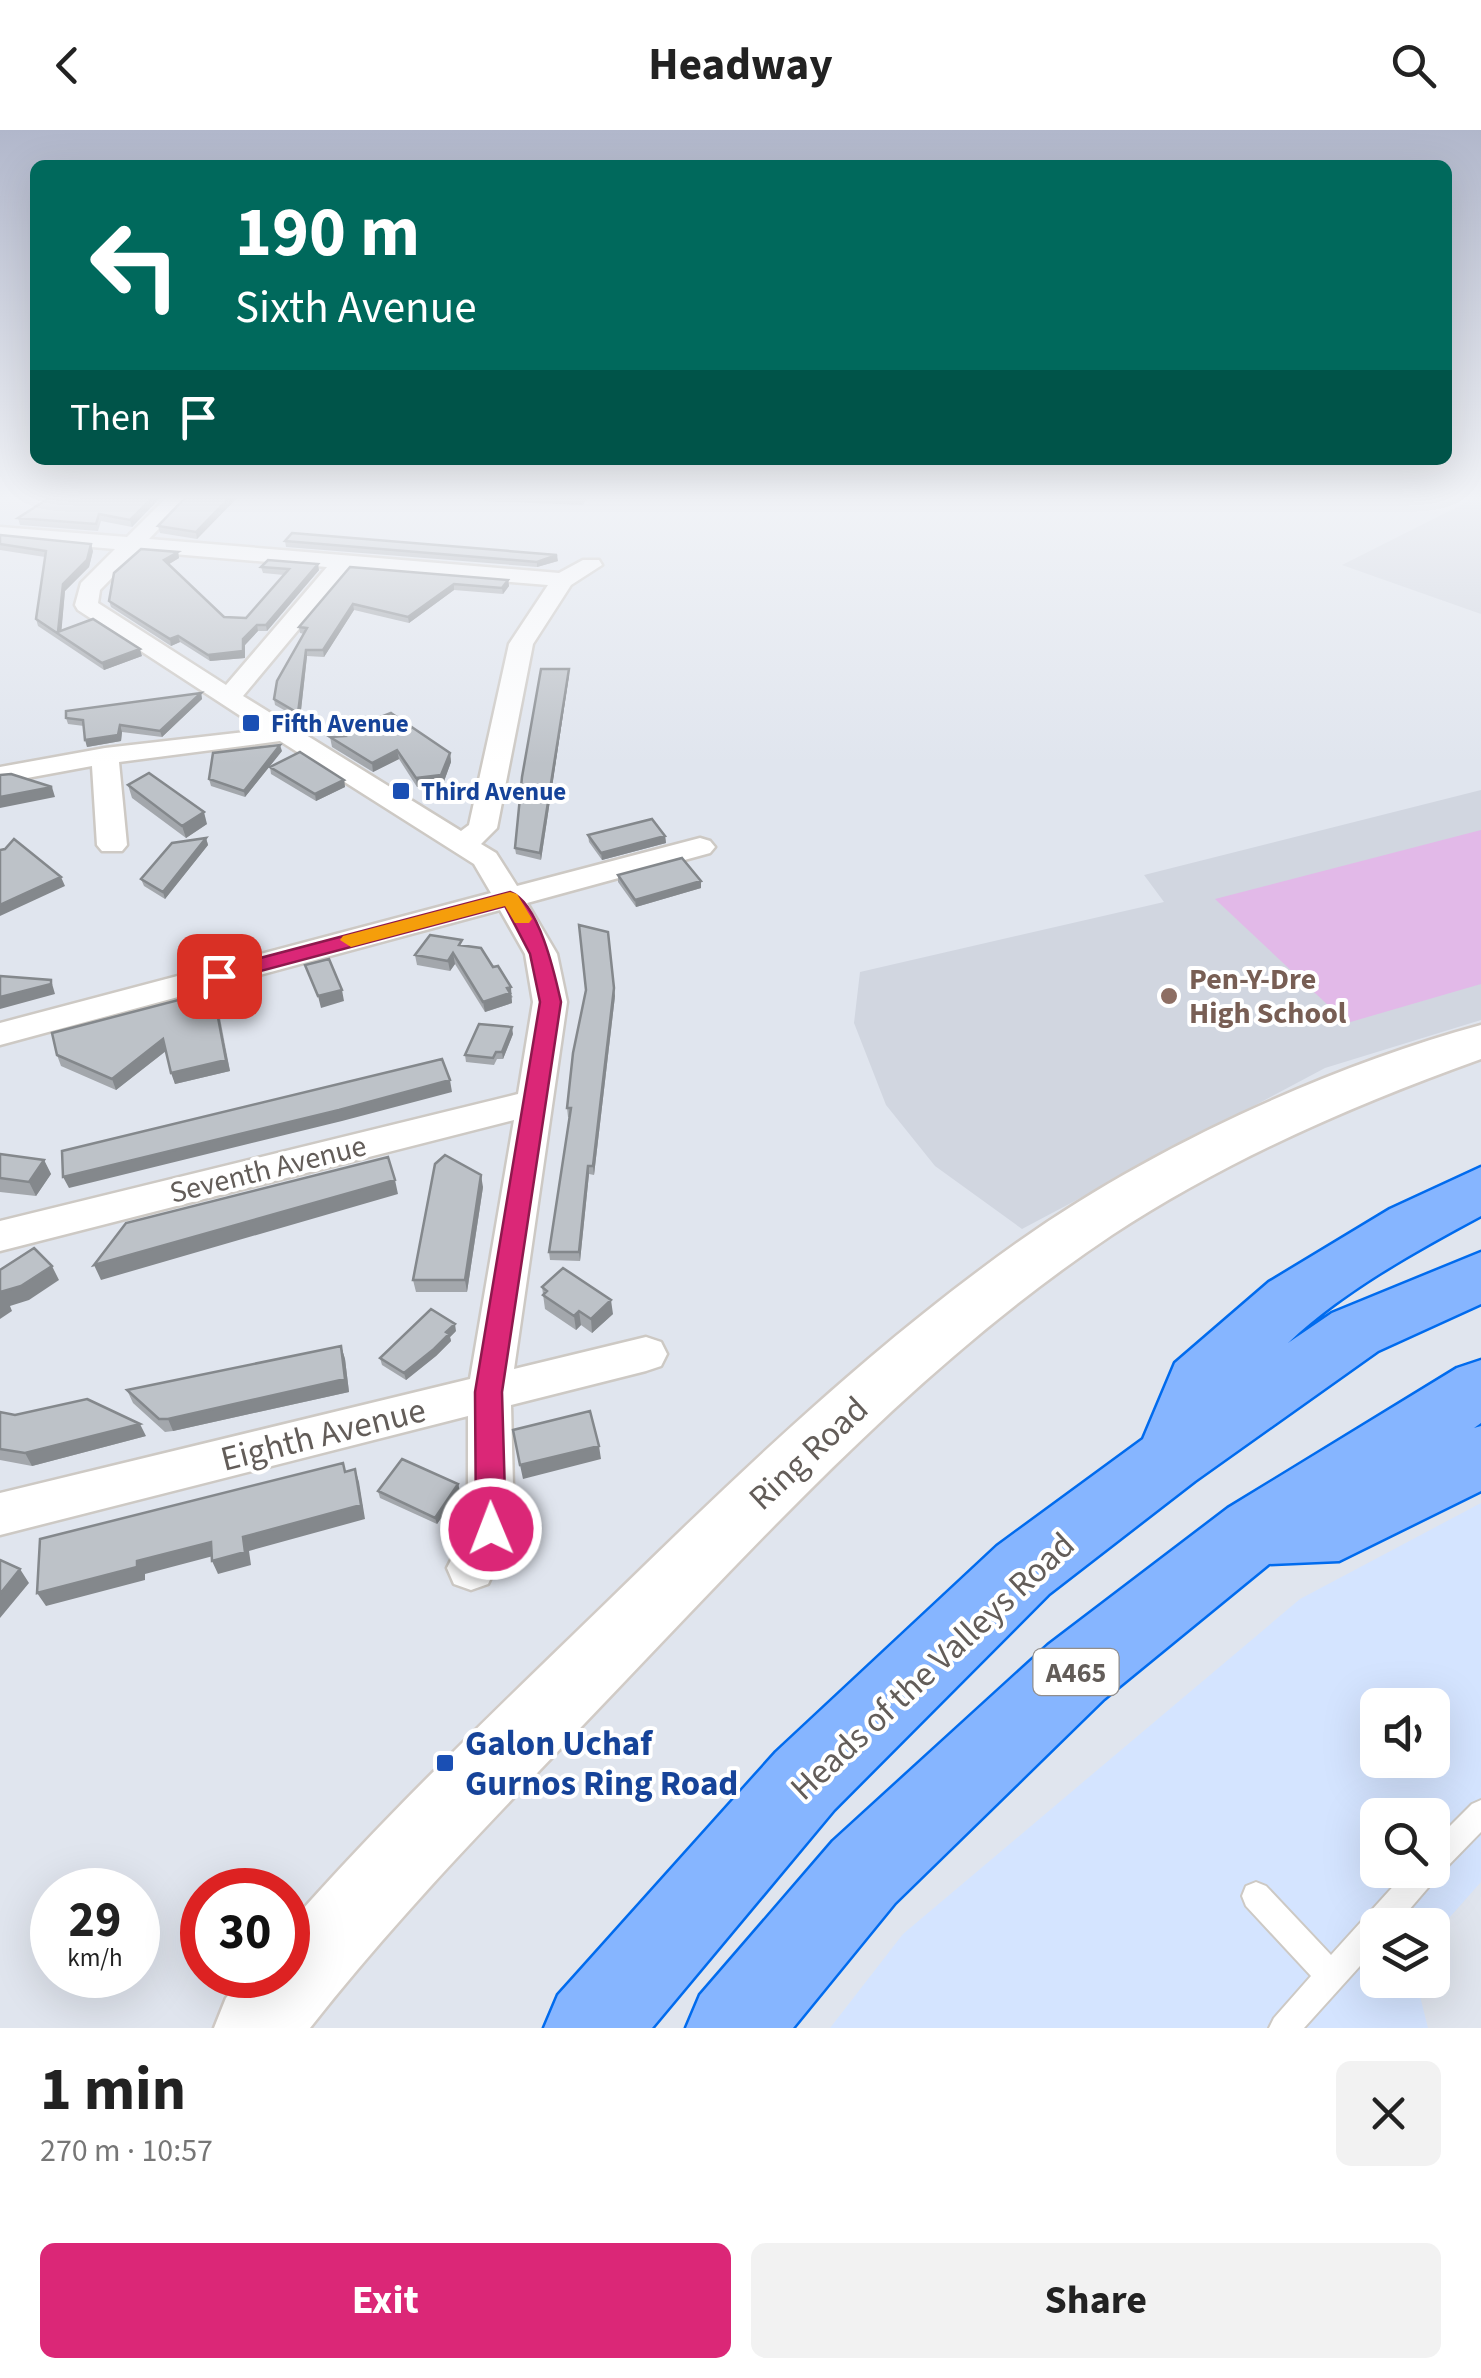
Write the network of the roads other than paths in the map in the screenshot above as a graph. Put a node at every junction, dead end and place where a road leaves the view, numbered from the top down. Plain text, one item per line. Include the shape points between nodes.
1 (90, 587) edge
2 (322, 587) edge
3 (559, 587) edge
4 (223, 696) junction
5 (284, 732) junction
6 (105, 756) junction
7 (0, 775) edge
8 (112, 844) dead end
9 (462, 844) junction
10 (700, 847) dead end
11 (510, 898) junction
12 (0, 1034) edge
13 (1481, 1041) edge
14 (536, 1102) junction
15 (1481, 1189) edge
16 (0, 1236) edge
17 (1481, 1277) edge
18 (646, 1354) dead end
19 (1481, 1388) edge
20 (488, 1392) junction
21 (1481, 1456) edge
22 (1170, 1458) junction
23 (0, 1514) edge
24 (1254, 1531) junction
25 (471, 1568) dead end
26 (1481, 1812) edge
27 (1450, 1845) edge
28 (1411, 1888) edge
29 (1256, 1896) dead end
30 (1332, 1976) junction
31 (256, 2028) edge
32 (591, 2028) edge
33 (733, 2028) edge
34 (1284, 2028) edge

1 - 4 street via 86,604 101,618
2 - 4 street via 239,689
3 - 9 street via 521,644 483,828
4 - 5 street
5 - 6 street
5 - 9 street
6 - 7 street
6 - 8 street
9 - 11 street via 486,860
10 - 11 street
11 - 12 street
11 - 14 street via 541,954 550,1002
13 - 31 street, Ring Road via 1362,1082 1138,1193 1044,1254 922,1348 784,1472 478,1780
14 - 16 street, Seventh Avenue
14 - 20 street
15 - 22 highway via 1292,1300 1199,1383
17 - 22 highway, Heads of the Valleys Road via 1355,1332
18 - 20 street, Eighth Avenue
19 - 24 highway, A465
20 - 23 street, Eighth Avenue
20 - 25 street via 491,1529
21 - 24 highway via 1339,1528
22 - 32 highway, Heads of the Valleys Road via 1023,1570 805,1781
24 - 33 highway, A465 via 1076,1672 864,1872
26 - 27 lane
28 - 30 lane
29 - 30 lane
30 - 34 lane

